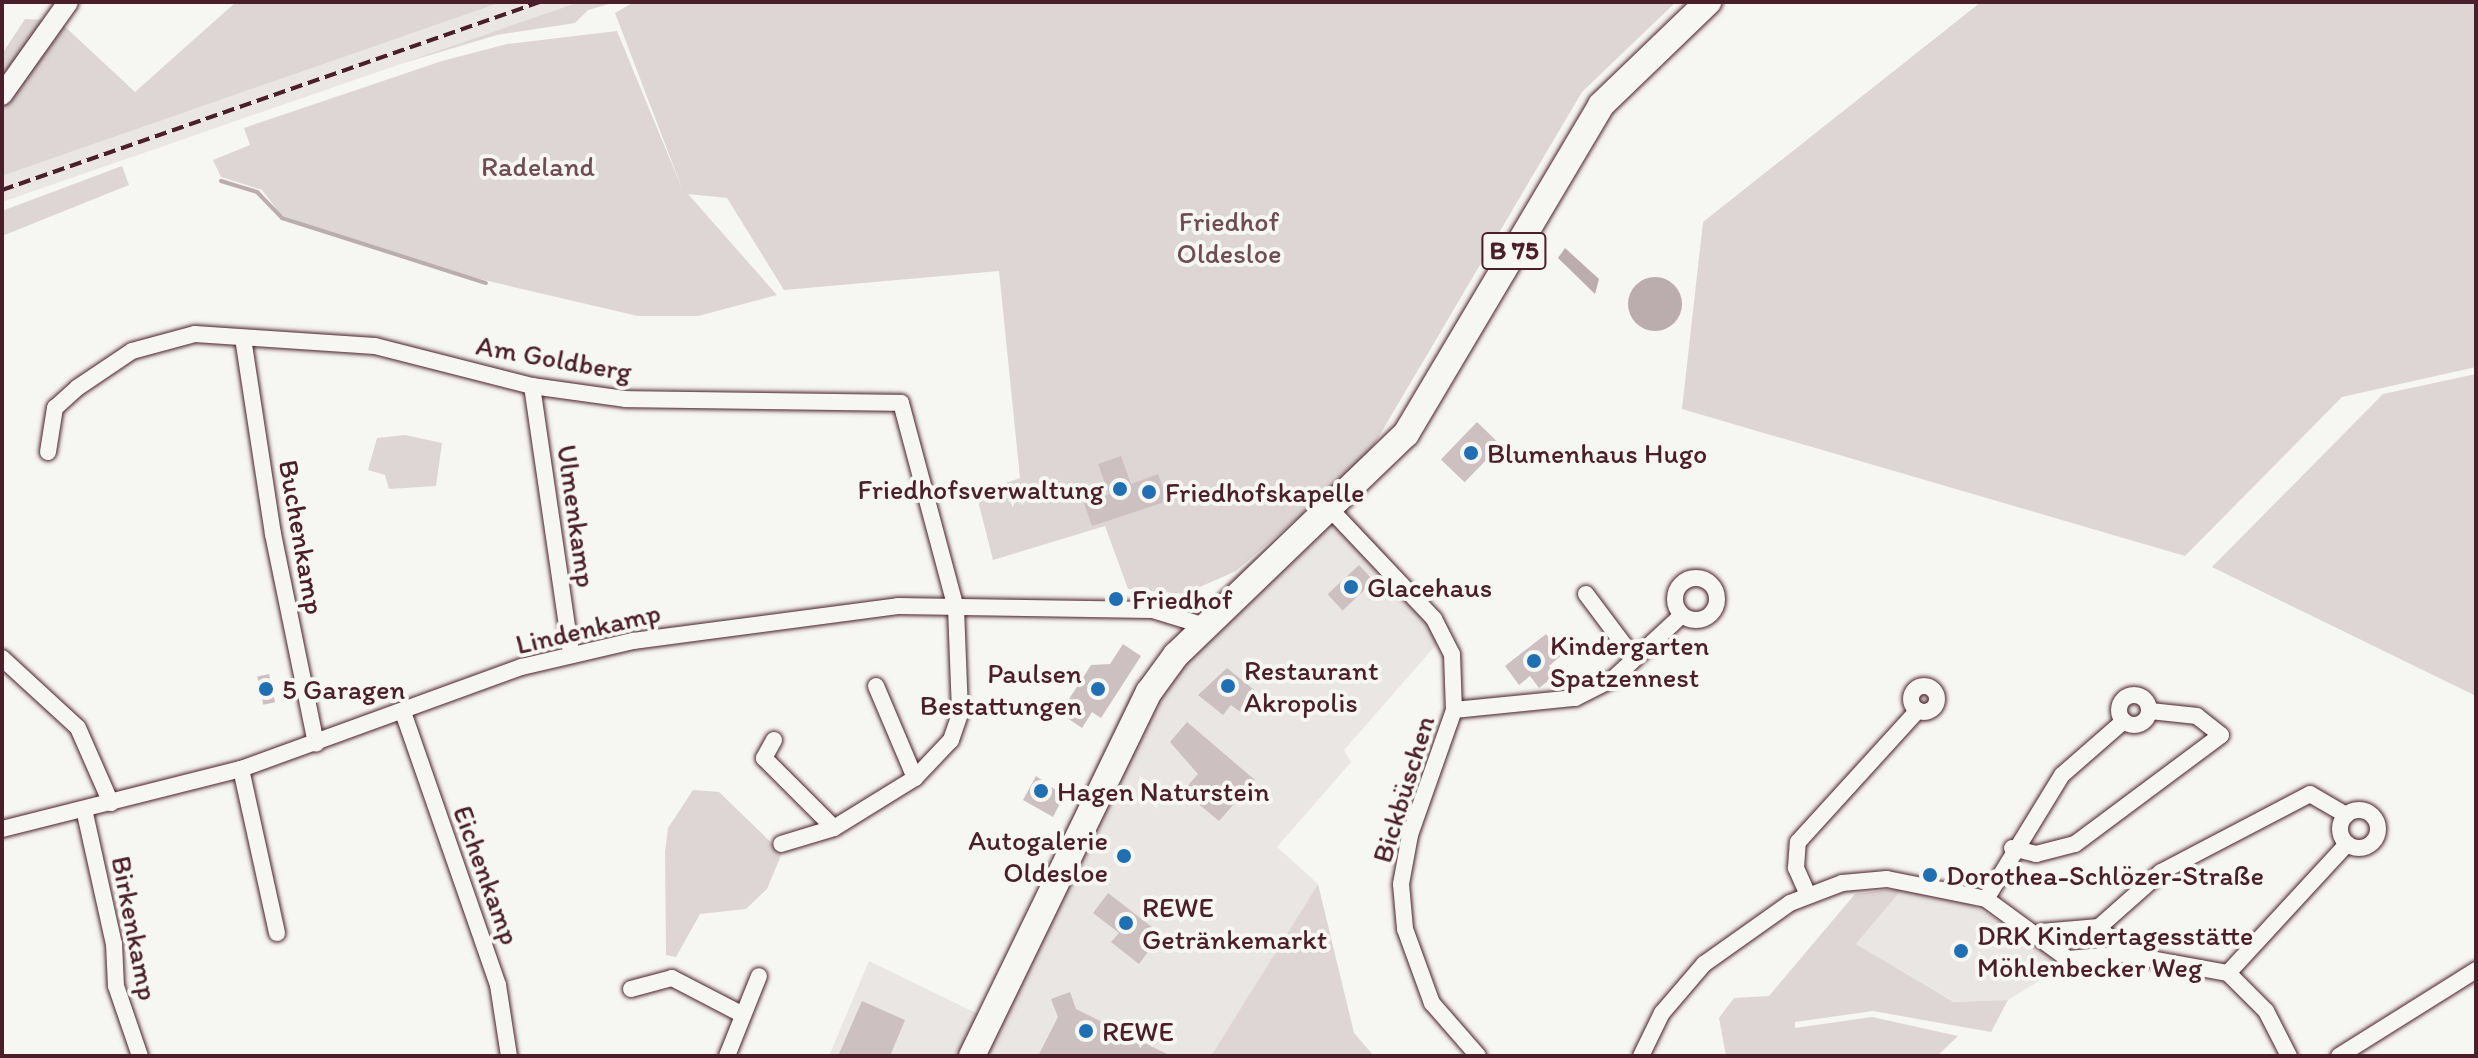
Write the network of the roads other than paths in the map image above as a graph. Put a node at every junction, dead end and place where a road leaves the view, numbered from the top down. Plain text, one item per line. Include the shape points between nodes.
1 (68, 2) edge
2 (1708, 2) edge
3 (2, 95) edge
4 (243, 338) junction
5 (532, 386) junction
6 (48, 452) dead end
7 (1332, 511) junction
8 (1586, 594) dead end
9 (956, 608) junction
10 (1682, 615) dead end
11 (1205, 626) junction
12 (571, 654) junction
13 (2, 658) edge
14 (1634, 658) junction
15 (876, 686) dead end
16 (1454, 710) junction
17 (1918, 710) dead end
18 (2150, 711) junction
19 (404, 715) junction
20 (2124, 721) junction
21 (774, 740) dead end
22 (316, 744) junction
23 (241, 769) junction
24 (915, 778) junction
25 (111, 803) junction
26 (84, 809) junction
27 (2346, 815) junction
28 (834, 828) junction
29 (2, 829) edge
30 (781, 844) dead end
31 (2347, 844) junction
32 (2012, 848) junction
33 (1808, 895) junction
34 (1986, 899) junction
35 (2099, 927) junction
36 (2041, 932) junction
37 (277, 933) dead end
38 (2124, 954) junction
39 (2476, 970) edge
40 (2228, 973) junction
41 (759, 976) dead end
42 (631, 989) dead end
43 (743, 1015) junction
44 (140, 1056) edge
45 (509, 1056) edge
46 (727, 1056) edge
47 (972, 1056) edge
48 (1478, 1056) edge
49 (1641, 1056) edge
50 (2289, 1056) edge
51 (2339, 1056) edge

1 - 3 street
2 - 7 main road, B 75 via 1601,105 1432,397
4 - 5 street, Am Goldberg via 375,346
4 - 6 street, Am Goldberg via 195,334 132,351 55,408
4 - 22 street, Buchenkamp
5 - 9 street, Am Goldberg via 687,403 901,403
5 - 12 street, Ulmenkamp
7 - 11 main road, B 75
7 - 16 street, Bickbüschen via 1434,619 1452,654
8 - 14 street
9 - 11 street, Lindenkamp via 1153,610
9 - 12 street, Lindenkamp via 794,615
9 - 24 street via 960,714 951,740
10 - 14 street
11 - 47 main road, B 75 via 1130,725
12 - 19 street, Lindenkamp
13 - 25 street via 78,728
14 - 16 street via 1575,698
15 - 24 street
16 - 48 street, Bickbüschen via 1410,835 1401,884 1405,929 1432,1003
17 - 33 street via 1798,842 1796,868
18 - 20 street via 2142,723
18 - 20 street via 2144,698 2129,695 2119,707
18 - 32 street via 2197,716 2221,735 2075,844 2036,854
19 - 22 street, Lindenkamp
19 - 45 street, Eichenkamp via 498,985
20 - 32 street via 2062,775
21 - 28 street via 764,758
22 - 23 street, Lindenkamp
23 - 25 street, Lindenkamp
23 - 37 street
24 - 28 street
25 - 26 street, Lindenkamp
26 - 29 street, Lindenkamp
26 - 44 street, Birkenkamp via 114,944 116,986
27 - 31 street via 2340,832
27 - 31 street via 2370,814 2378,831 2368,846
27 - 35 street via 2310,794 2161,872
28 - 30 street
31 - 40 street
32 - 34 street
33 - 34 street via 1887,879
33 - 49 street via 1704,964 1662,1013
34 - 36 street
35 - 36 street
35 - 38 street
36 - 38 street via 2068,959
38 - 40 street
39 - 51 street
40 - 50 street via 2266,1011
41 - 43 street
42 - 43 street via 672,978
43 - 46 street

